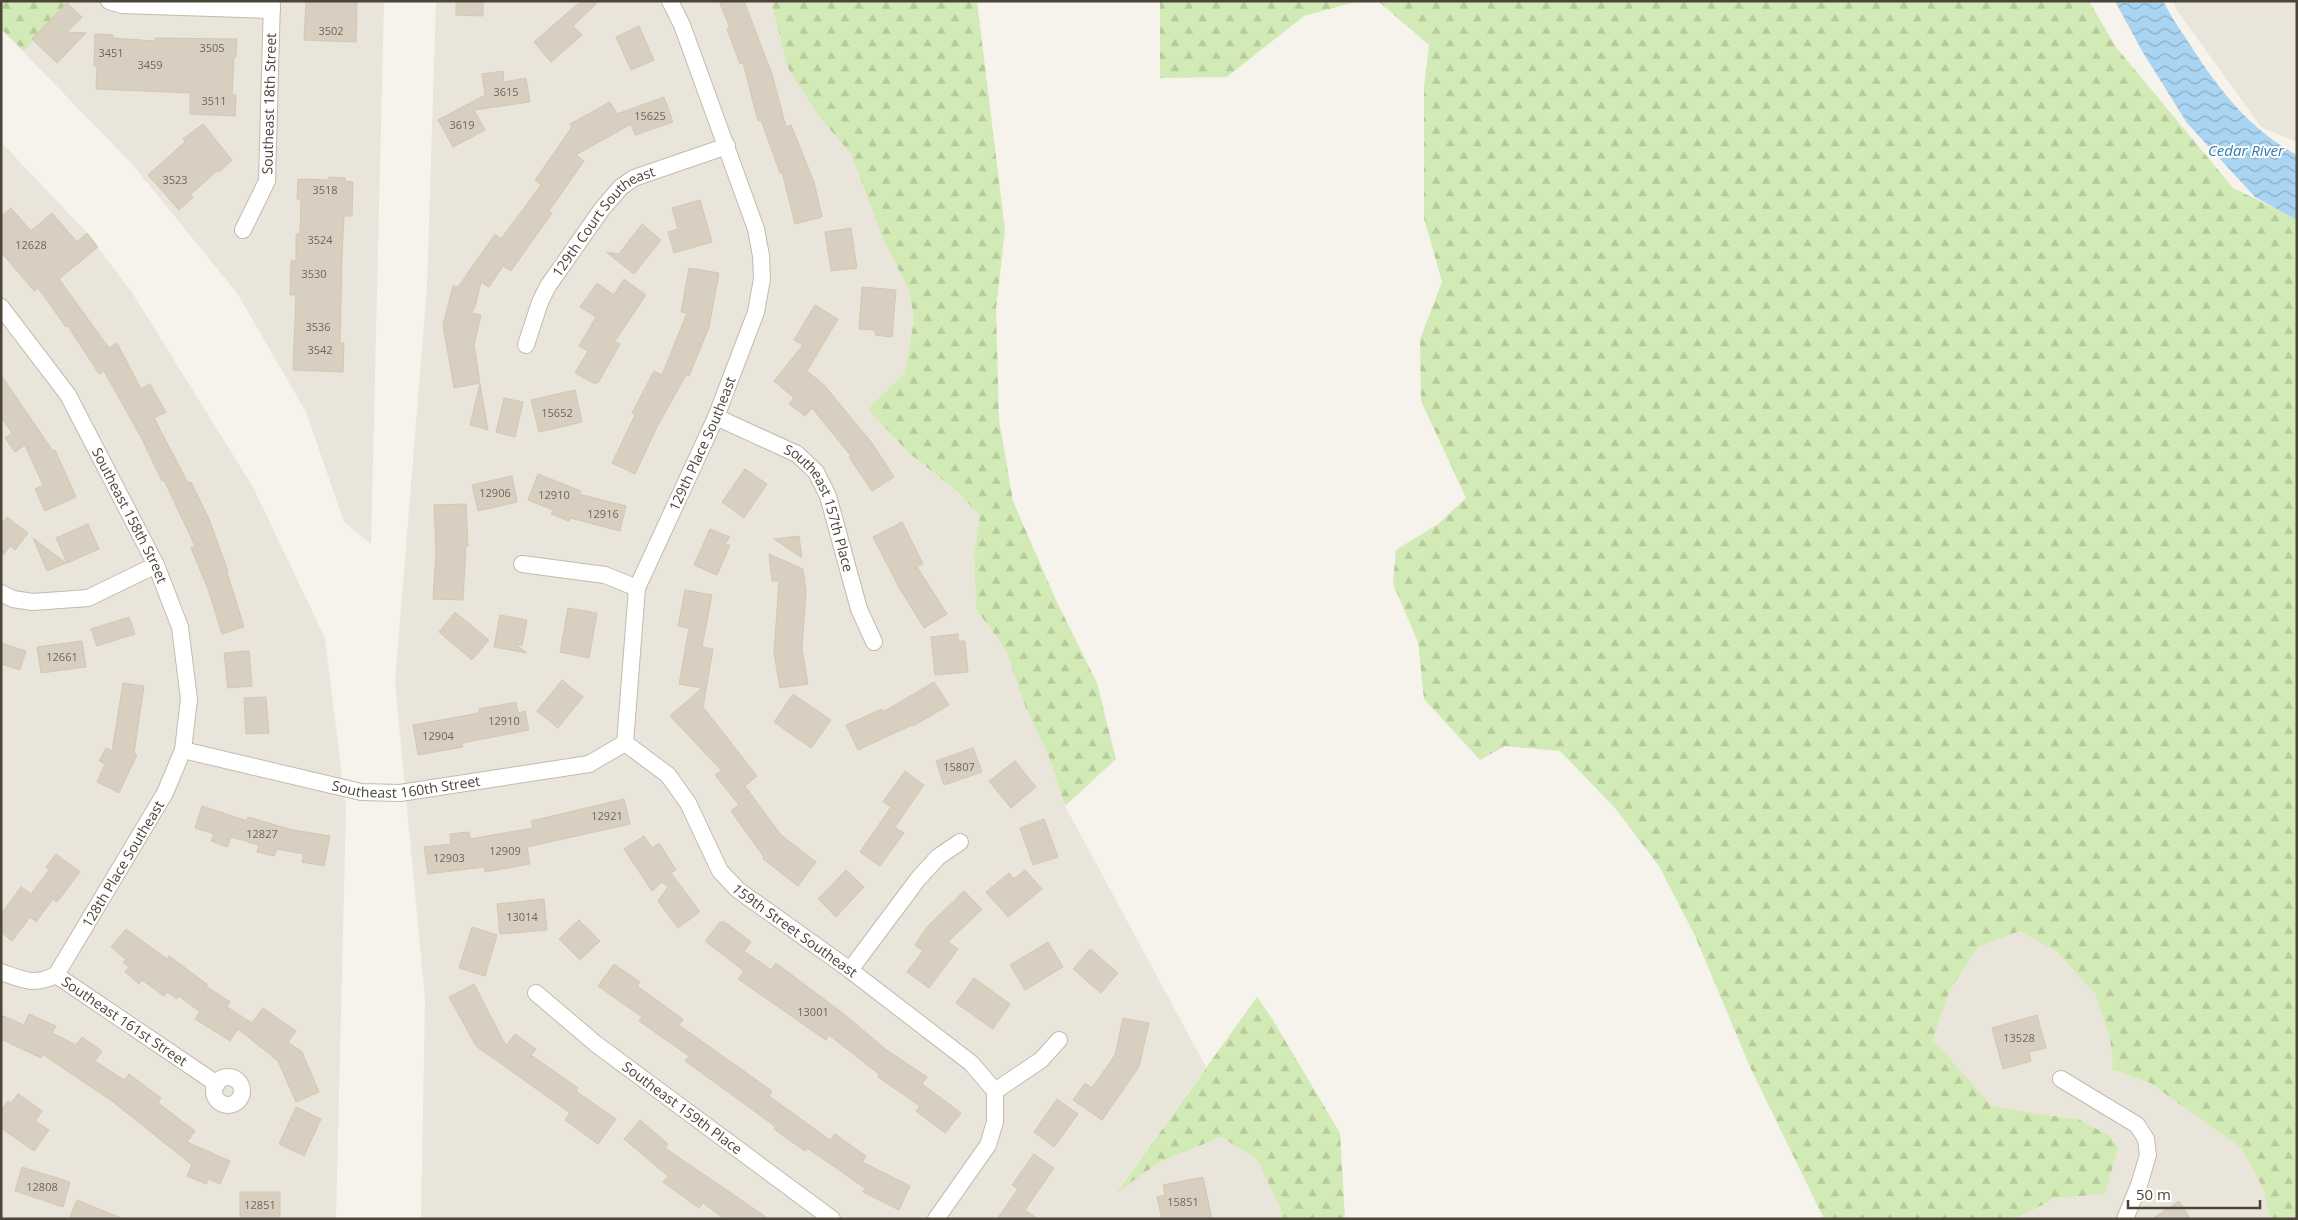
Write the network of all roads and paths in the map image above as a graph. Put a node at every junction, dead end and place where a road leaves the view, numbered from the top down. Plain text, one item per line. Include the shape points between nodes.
1 (110, 1) edge
2 (670, 1) edge
3 (272, 6) edge
4 (727, 146) junction
5 (242, 230) dead end
6 (1, 307) edge
7 (526, 345) dead end
8 (716, 417) junction
9 (522, 564) dead end
10 (156, 566) junction
11 (637, 588) junction
12 (1, 593) edge
13 (874, 642) dead end
14 (625, 743) junction
15 (183, 750) junction
16 (960, 842) dead end
17 (850, 970) junction
18 (1, 972) edge
19 (56, 975) junction
20 (536, 993) dead end
21 (1059, 1040) dead end
22 (2061, 1079) dead end
23 (217, 1084) dead end
24 (995, 1091) junction
25 (832, 1219) edge
26 (936, 1219) edge
27 (2125, 1219) edge

1 - 3 street via 122,5
2 - 4 street, 129th Place Southeast
3 - 5 street, Southeast 18th Street via 267,182
4 - 7 street, 129th Court Southeast via 634,178 621,187 548,286
4 - 8 street, 129th Place Southeast via 756,229 762,279 758,307
6 - 10 street, Southeast 158th Street via 68,395
8 - 11 street, 129th Place Southeast
8 - 13 street, Southeast 157th Place via 797,454 816,472 828,496 859,609
9 - 11 street via 605,575
10 - 12 street via 88,598 33,602 13,599
10 - 15 street, Southeast 158th Street via 180,627 189,699
11 - 14 street, 129th Place Southeast
14 - 15 street, Southeast 160th Street via 589,764 400,793 361,792
14 - 17 street, 159th Street Southeast via 668,775 688,803 720,871 738,890
15 - 19 street, 128th Place Southeast via 165,793
16 - 17 street via 938,858 918,879
17 - 24 street, 159th Street Southeast via 971,1063
18 - 19 street, Southeast 161st Street via 30,982 42,982
19 - 23 street, Southeast 161st Street
20 - 25 street, Southeast 159th Place via 596,1044
21 - 24 street via 1041,1060
22 - 27 street via 2137,1125 2146,1139 2148,1155
24 - 26 street via 995,1122 988,1145

